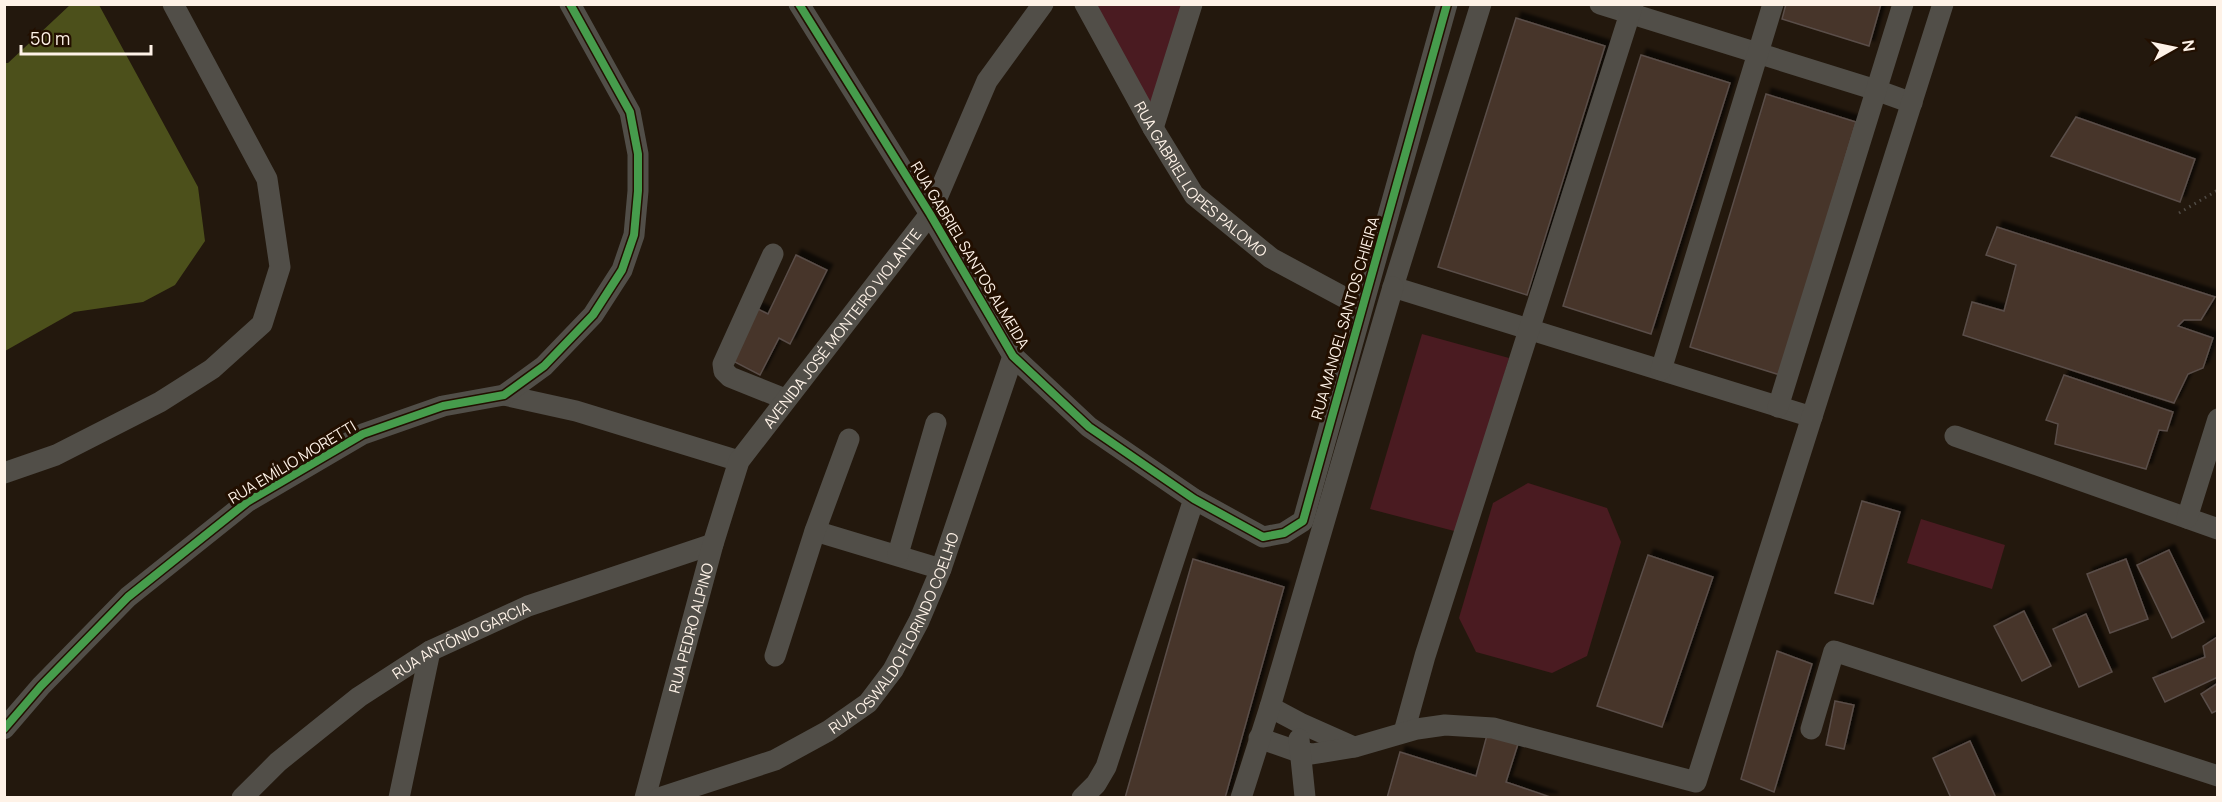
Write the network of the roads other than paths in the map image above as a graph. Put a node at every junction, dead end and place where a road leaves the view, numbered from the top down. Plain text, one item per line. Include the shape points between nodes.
1 (173, 4) edge
2 (570, 4) edge
3 (799, 4) edge
4 (1043, 4) edge
5 (1085, 4) edge
6 (1192, 4) edge
7 (1447, 4) edge
8 (1481, 4) edge
9 (1600, 4) edge
10 (1773, 4) edge
11 (1903, 4) edge
12 (1943, 4) edge
13 (1632, 9) edge
14 (1758, 54) junction
15 (1876, 90) junction
16 (1912, 103) junction
17 (1153, 128) junction
18 (930, 214) junction
19 (773, 254) dead end
20 (1393, 287) junction
21 (1362, 307) junction
22 (1531, 329) junction
23 (1013, 356) junction
24 (1661, 370) junction
25 (504, 394) junction
26 (785, 399) junction
27 (1778, 407) junction
28 (1812, 417) junction
29 (2217, 418) edge
30 (936, 423) dead end
31 (1955, 436) dead end
32 (849, 439) dead end
33 (739, 460) junction
34 (4, 473) edge
35 (1194, 499) junction
36 (2187, 518) junction
37 (2217, 529) edge
38 (815, 531) junction
39 (713, 544) junction
40 (898, 554) junction
41 (941, 569) junction
42 (429, 651) junction
43 (776, 656) dead end
44 (1270, 707) junction
45 (1300, 723) junction
46 (4, 729) edge
47 (1811, 729) dead end
48 (1404, 732) junction
49 (1259, 738) junction
50 (1355, 747) junction
51 (1299, 752) junction
52 (2217, 776) edge
53 (1305, 797) edge
54 (242, 798) edge
55 (399, 798) edge
56 (645, 798) edge
57 (659, 798) edge
58 (1082, 798) edge
59 (1241, 798) edge

1 - 34 street via 267,179 280,267 262,324 212,369 159,402 56,455
2 - 25 street, RUA EMÍLIO MORETTI via 630,112 638,154 634,235 622,270 593,315 544,366
3 - 18 street, RUA GABRIEL SANTOS ALMEIDA
4 - 18 street, AVENIDA JOSÉ MONTEIRO VIOLANTE via 987,81
5 - 17 street, RUA GABRIEL LOPES PALOMO
6 - 17 street
7 - 21 street, RUA MANOEL SANTOS CHIEIRA
8 - 20 street
9 - 13 street
10 - 14 street
11 - 15 street
12 - 16 street
13 - 14 street
13 - 22 street
14 - 15 street
14 - 24 street
15 - 16 street
15 - 27 street
16 - 28 street
17 - 21 street, RUA GABRIEL LOPES PALOMO via 1194,195 1209,208 1271,258
18 - 23 street, RUA GABRIEL SANTOS ALMEIDA
18 - 26 street, AVENIDA JOSÉ MONTEIRO VIOLANTE
19 - 26 street via 723,371
20 - 22 street
20 - 44 street
21 - 35 street, RUA MANOEL SANTOS CHIEIRA via 1303,521 1284,534 1263,537
22 - 24 street
22 - 48 street
23 - 35 street, RUA GABRIEL SANTOS ALMEIDA via 1089,427
23 - 41 street, RUA OSWALDO FLORINDO COELHO
24 - 27 street
25 - 33 street via 576,411
25 - 46 street, RUA EMÍLIO MORETTI via 443,406 363,434 247,502 128,597
26 - 33 street, AVENIDA JOSÉ MONTEIRO VIOLANTE
27 - 28 street
28 - 48 street via 1696,782 1493,728 1445,725
29 - 36 street
30 - 40 street
31 - 36 street
32 - 38 street
33 - 39 street, RUA PEDRO ALPINO
35 - 58 street via 1106,767
36 - 37 street
38 - 40 street
38 - 43 street
39 - 42 street, RUA ANTÔNIO GARCIA via 528,606
39 - 56 street, RUA PEDRO ALPINO
40 - 41 street
41 - 57 street, RUA OSWALDO FLORINDO COELHO via 893,670 868,703 775,760
42 - 54 street, RUA ANTÔNIO GARCIA via 359,697 278,762
42 - 55 street
44 - 45 street
44 - 49 street
45 - 50 street
45 - 51 street
47 - 52 street via 1834,651
48 - 50 street
49 - 51 street
49 - 59 street
50 - 51 street via 1312,754
51 - 53 street

